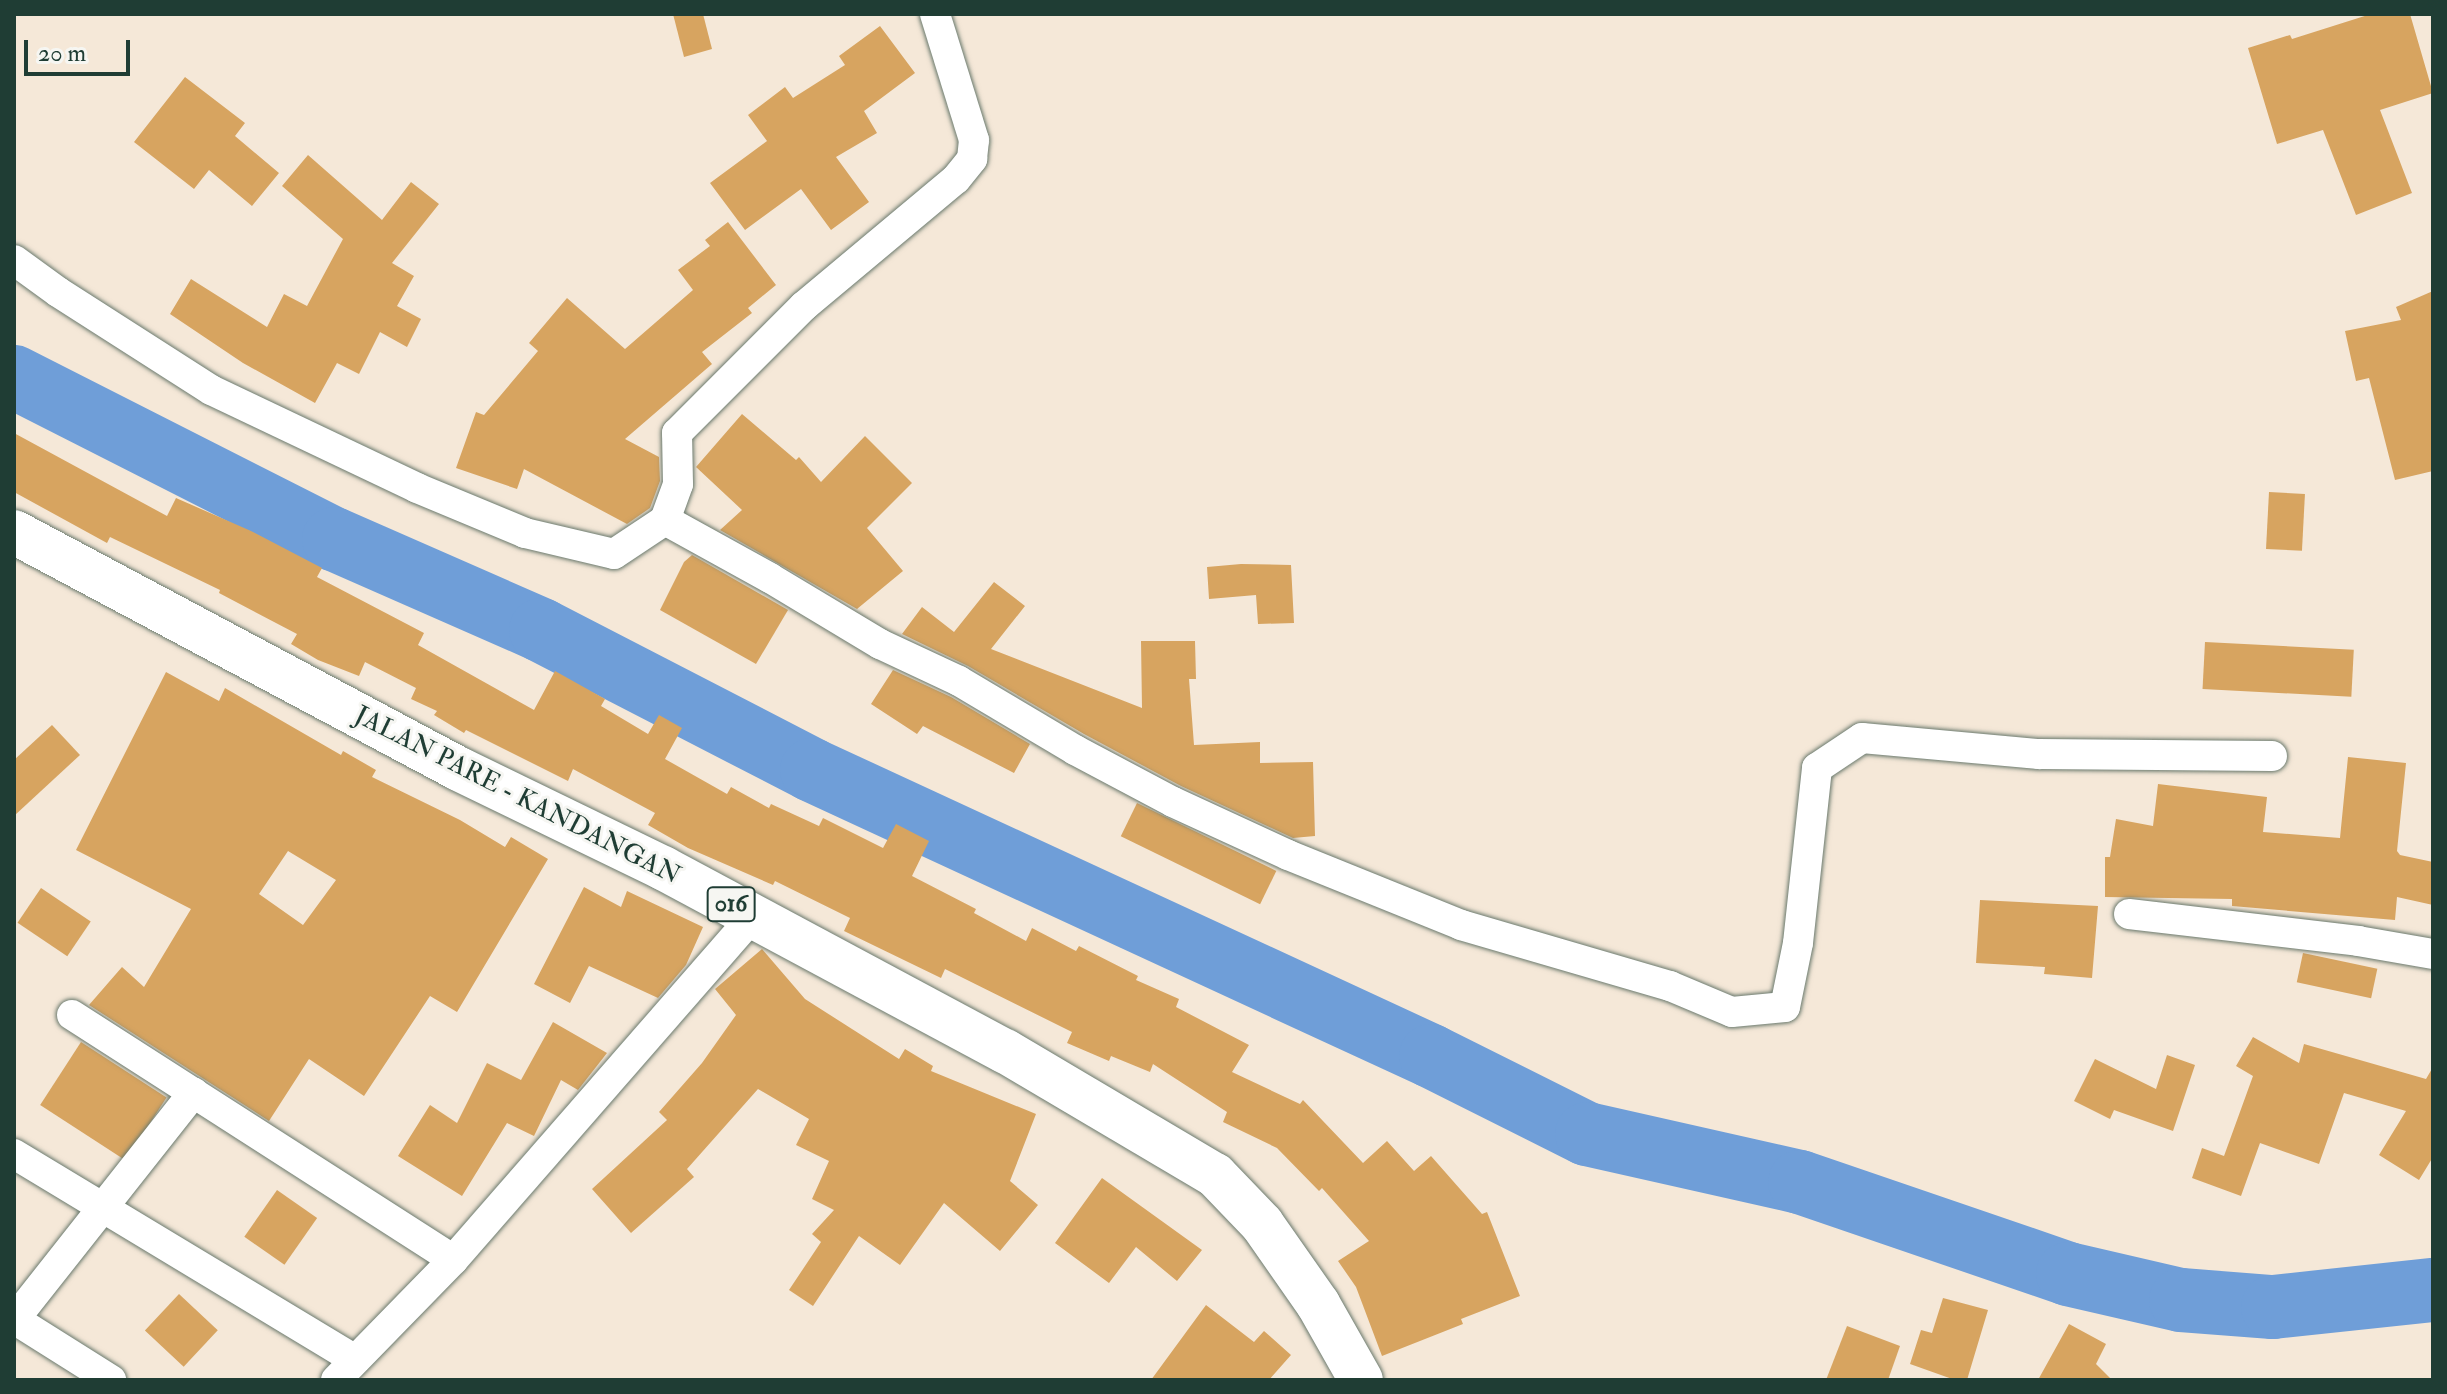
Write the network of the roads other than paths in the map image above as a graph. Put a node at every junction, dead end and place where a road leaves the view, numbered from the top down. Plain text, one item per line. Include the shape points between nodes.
1 (935, 14) edge
2 (14, 260) edge
3 (665, 520) junction
4 (14, 532) edge
5 (2272, 756) dead end
6 (2129, 914) dead end
7 (753, 916) junction
8 (2433, 954) edge
9 (72, 1015) dead end
10 (194, 1092) junction
11 (14, 1154) edge
12 (102, 1207) junction
13 (453, 1260) junction
14 (14, 1320) edge
15 (345, 1370) edge
16 (111, 1380) edge
17 (1361, 1380) edge

1 - 3 street via 974,140 972,159 956,179 804,306 677,433 678,484
2 - 3 street via 211,390 525,533 614,554
3 - 5 street via 1075,750 1288,855 1461,925 1670,986 1732,1012 1785,1007 1798,943 1817,768 1862,738 2039,754
4 - 7 main road, JALAN PARE - KANDANGAN / 016 via 300,686
6 - 8 street
7 - 13 street
7 - 17 main road, JALAN PARE - KANDANGAN / 016 via 1017,1058 1215,1175 1270,1236 1318,1304
9 - 10 street
10 - 12 street
10 - 13 street
11 - 12 street
12 - 14 street
12 - 15 street
13 - 15 street
14 - 16 street

